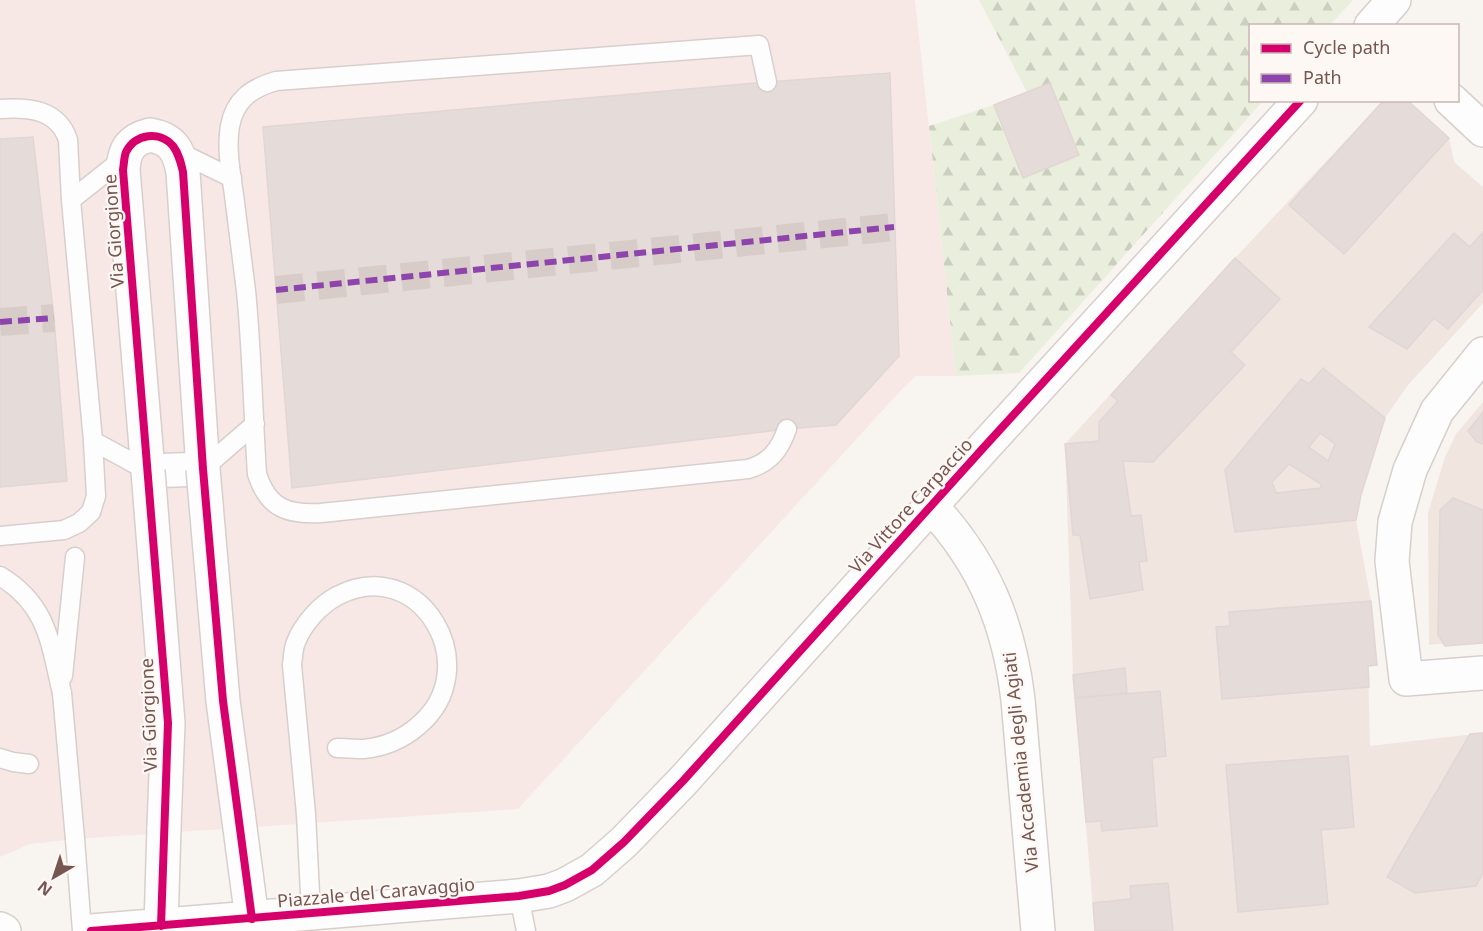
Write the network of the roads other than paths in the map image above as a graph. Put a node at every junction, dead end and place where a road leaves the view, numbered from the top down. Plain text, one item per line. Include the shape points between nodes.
1 (1394, 0) edge
2 (1373, 24) edge
3 (767, 82) dead end
4 (1299, 102) edge
5 (1453, 102) edge
6 (0, 109) edge
7 (1483, 130) edge
8 (176, 151) junction
9 (124, 158) junction
10 (232, 178) junction
11 (71, 200) junction
12 (1483, 354) edge
13 (255, 424) junction
14 (788, 429) dead end
15 (93, 441) junction
16 (202, 470) junction
17 (148, 471) junction
18 (932, 506) junction
19 (0, 536) edge
20 (75, 557) dead end
21 (0, 576) edge
22 (1483, 673) edge
23 (62, 693) junction
24 (337, 748) dead end
25 (0, 758) edge
26 (29, 764) dead end
27 (519, 896) junction
28 (311, 913) junction
29 (252, 919) junction
30 (161, 926) junction
31 (82, 931) edge
32 (91, 931) edge
33 (526, 931) edge
34 (1038, 931) edge

1 - 2 street
3 - 10 lane via 759,45 276,81 248,93 234,114 229,139
4 - 18 street, Via Vittore Carpaccio
5 - 7 street
6 - 11 lane via 24,108 58,123 68,140
8 - 9 street, Via Giorgione via 166,140 150,135 133,143
8 - 10 lane, Via Giorgione
8 - 16 street via 183,172
9 - 11 lane, Via Giorgione
9 - 17 street, Via Giorgione
10 - 13 lane via 246,292
11 - 15 lane
12 - 22 street via 1437,411 1410,470 1395,522 1392,561 1406,679
13 - 14 lane via 261,486 281,508 309,514 748,469 777,452
13 - 16 lane
15 - 17 lane
15 - 19 lane via 96,496 91,512 64,530
16 - 17 street
16 - 29 street, bridge via 223,701
17 - 30 street, Via Giorgione, bridge via 168,723
18 - 27 street, Via Vittore Carpaccio via 624,842 597,866 565,885
18 - 34 street, Via Accademia degli Agiati via 980,572 1000,616 1013,662
20 - 23 lane
21 - 23 lane via 30,600 41,618
23 - 31 lane, bridge
24 - 28 lane, bridge via 390,743 410,733 438,704 447,675 445,644 439,628 416,600 397,590 367,586 339,595 315,613 296,643 292,665
25 - 26 lane
27 - 28 street, Piazzale del Caravaggio
27 - 33 lane
28 - 29 street, Piazzale del Caravaggio
29 - 30 street, Piazzale del Caravaggio
30 - 32 street, Piazzale del Caravaggio

